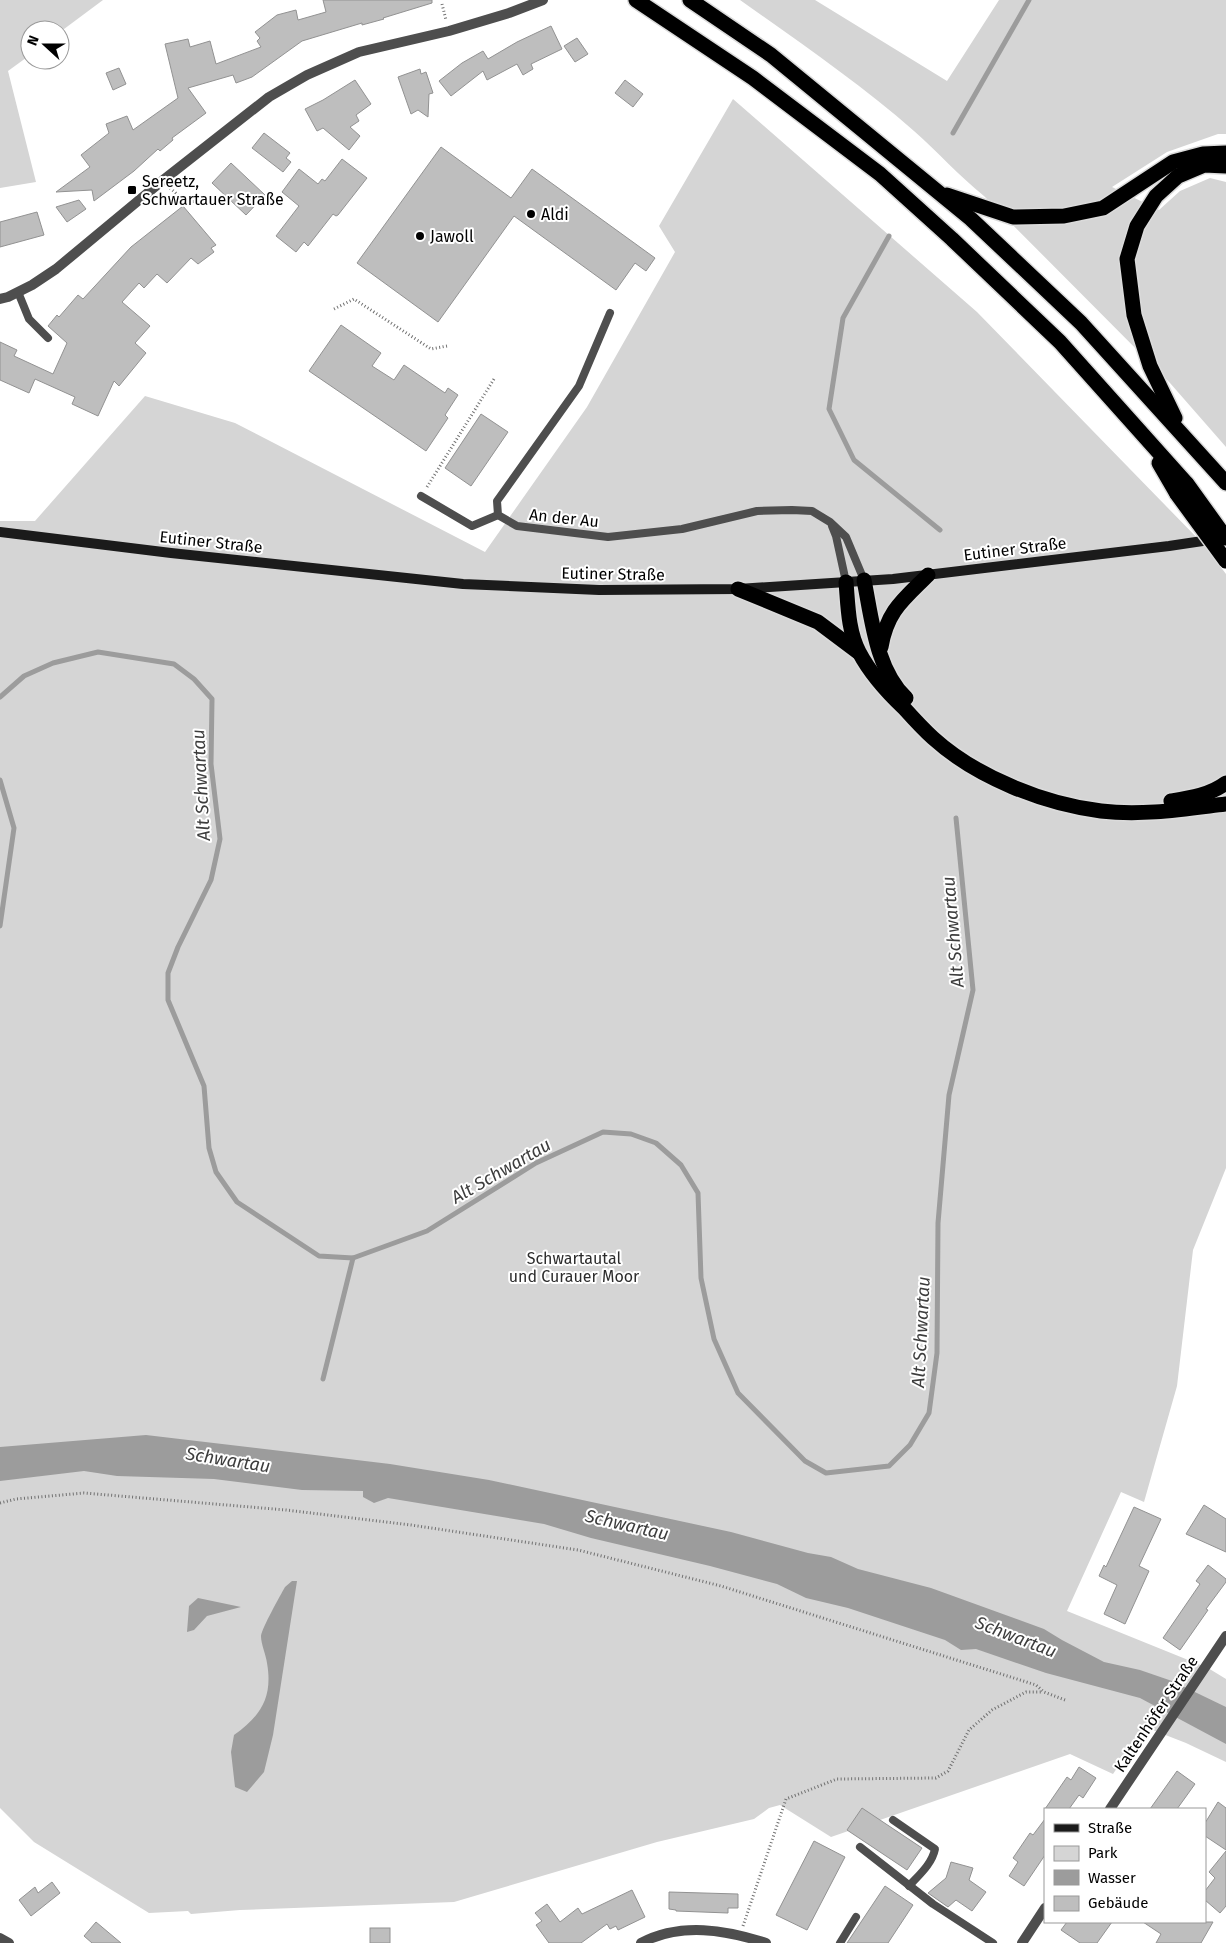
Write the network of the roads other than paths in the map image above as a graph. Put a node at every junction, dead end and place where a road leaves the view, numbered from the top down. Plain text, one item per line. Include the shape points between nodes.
1 (543, 0) edge
2 (636, 0) edge
3 (690, 0) edge
4 (1226, 153) edge
5 (1226, 166) edge
6 (940, 192) junction
7 (18, 292) junction
8 (0, 299) edge
9 (610, 313) dead end
10 (48, 338) dead end
11 (1182, 433) junction
12 (1226, 484) edge
13 (1182, 489) junction
14 (421, 496) road end
15 (498, 514) junction
16 (830, 522) junction
17 (0, 532) edge
18 (1226, 538) edge
19 (1226, 561) edge
20 (928, 575) junction
21 (864, 580) junction
22 (846, 582) junction
23 (738, 589) junction
24 (858, 652) junction
25 (880, 654) junction
26 (1226, 783) edge
27 (1226, 804) edge
28 (1226, 1636) edge
29 (1111, 1808) edge
30 (893, 1820) dead end
31 (860, 1847) dead end
32 (909, 1886) junction
33 (1044, 1910) edge
34 (856, 1917) dead end
35 (0, 1938) edge
36 (744, 1940) edge
37 (9, 1943) edge
38 (641, 1943) edge
39 (766, 1943) edge
40 (840, 1943) edge
41 (993, 1943) edge
42 (1022, 1943) edge

1 - 7 street via 449,31 359,52 307,75 269,97 56,269
2 - 13 highway via 753,78 880,174 952,238 1060,342 1145,438
3 - 6 highway via 771,55
4 - 6 highway via 1203,154 1173,162 1102,208 1064,216 1013,217
5 - 11 highway via 1204,165 1178,176 1156,196 1137,226 1127,259 1134,315 1150,366
6 - 11 highway via 1081,323
7 - 8 street
7 - 10 lane via 29,319
9 - 15 lane via 579,386 497,501
11 - 12 highway
13 - 18 highway, bridge
13 - 19 highway, bridge
14 - 15 lane via 472,526
15 - 16 lane, An der Au via 517,526 608,536 682,530 771,510 812,511
16 - 21 lane, An der Au via 846,537
16 - 22 lane
17 - 23 main road, Eutiner Straße via 463,584 599,590
18 - 20 main road, Eutiner Straße
20 - 21 main road, Eutiner Straße
20 - 25 highway via 892,613 884,631
21 - 22 main road, Eutiner Straße
21 - 25 highway
22 - 23 main road, Eutiner Straße
22 - 24 highway via 850,628
23 - 24 highway via 818,622
24 - 27 highway via 894,698 934,739 998,780 1052,801 1102,811 1142,813
25 - 26 highway via 900,693 938,729 968,752 1008,775 1061,794 1118,804 1152,804 1193,798
28 - 29 street, Kaltenhöfer Straße
30 - 32 lane via 935,1849 924,1870
31 - 32 lane
32 - 41 lane
33 - 42 street
34 - 40 lane
35 - 37 street
36 - 38 street via 712,1930 654,1936
36 - 39 street

